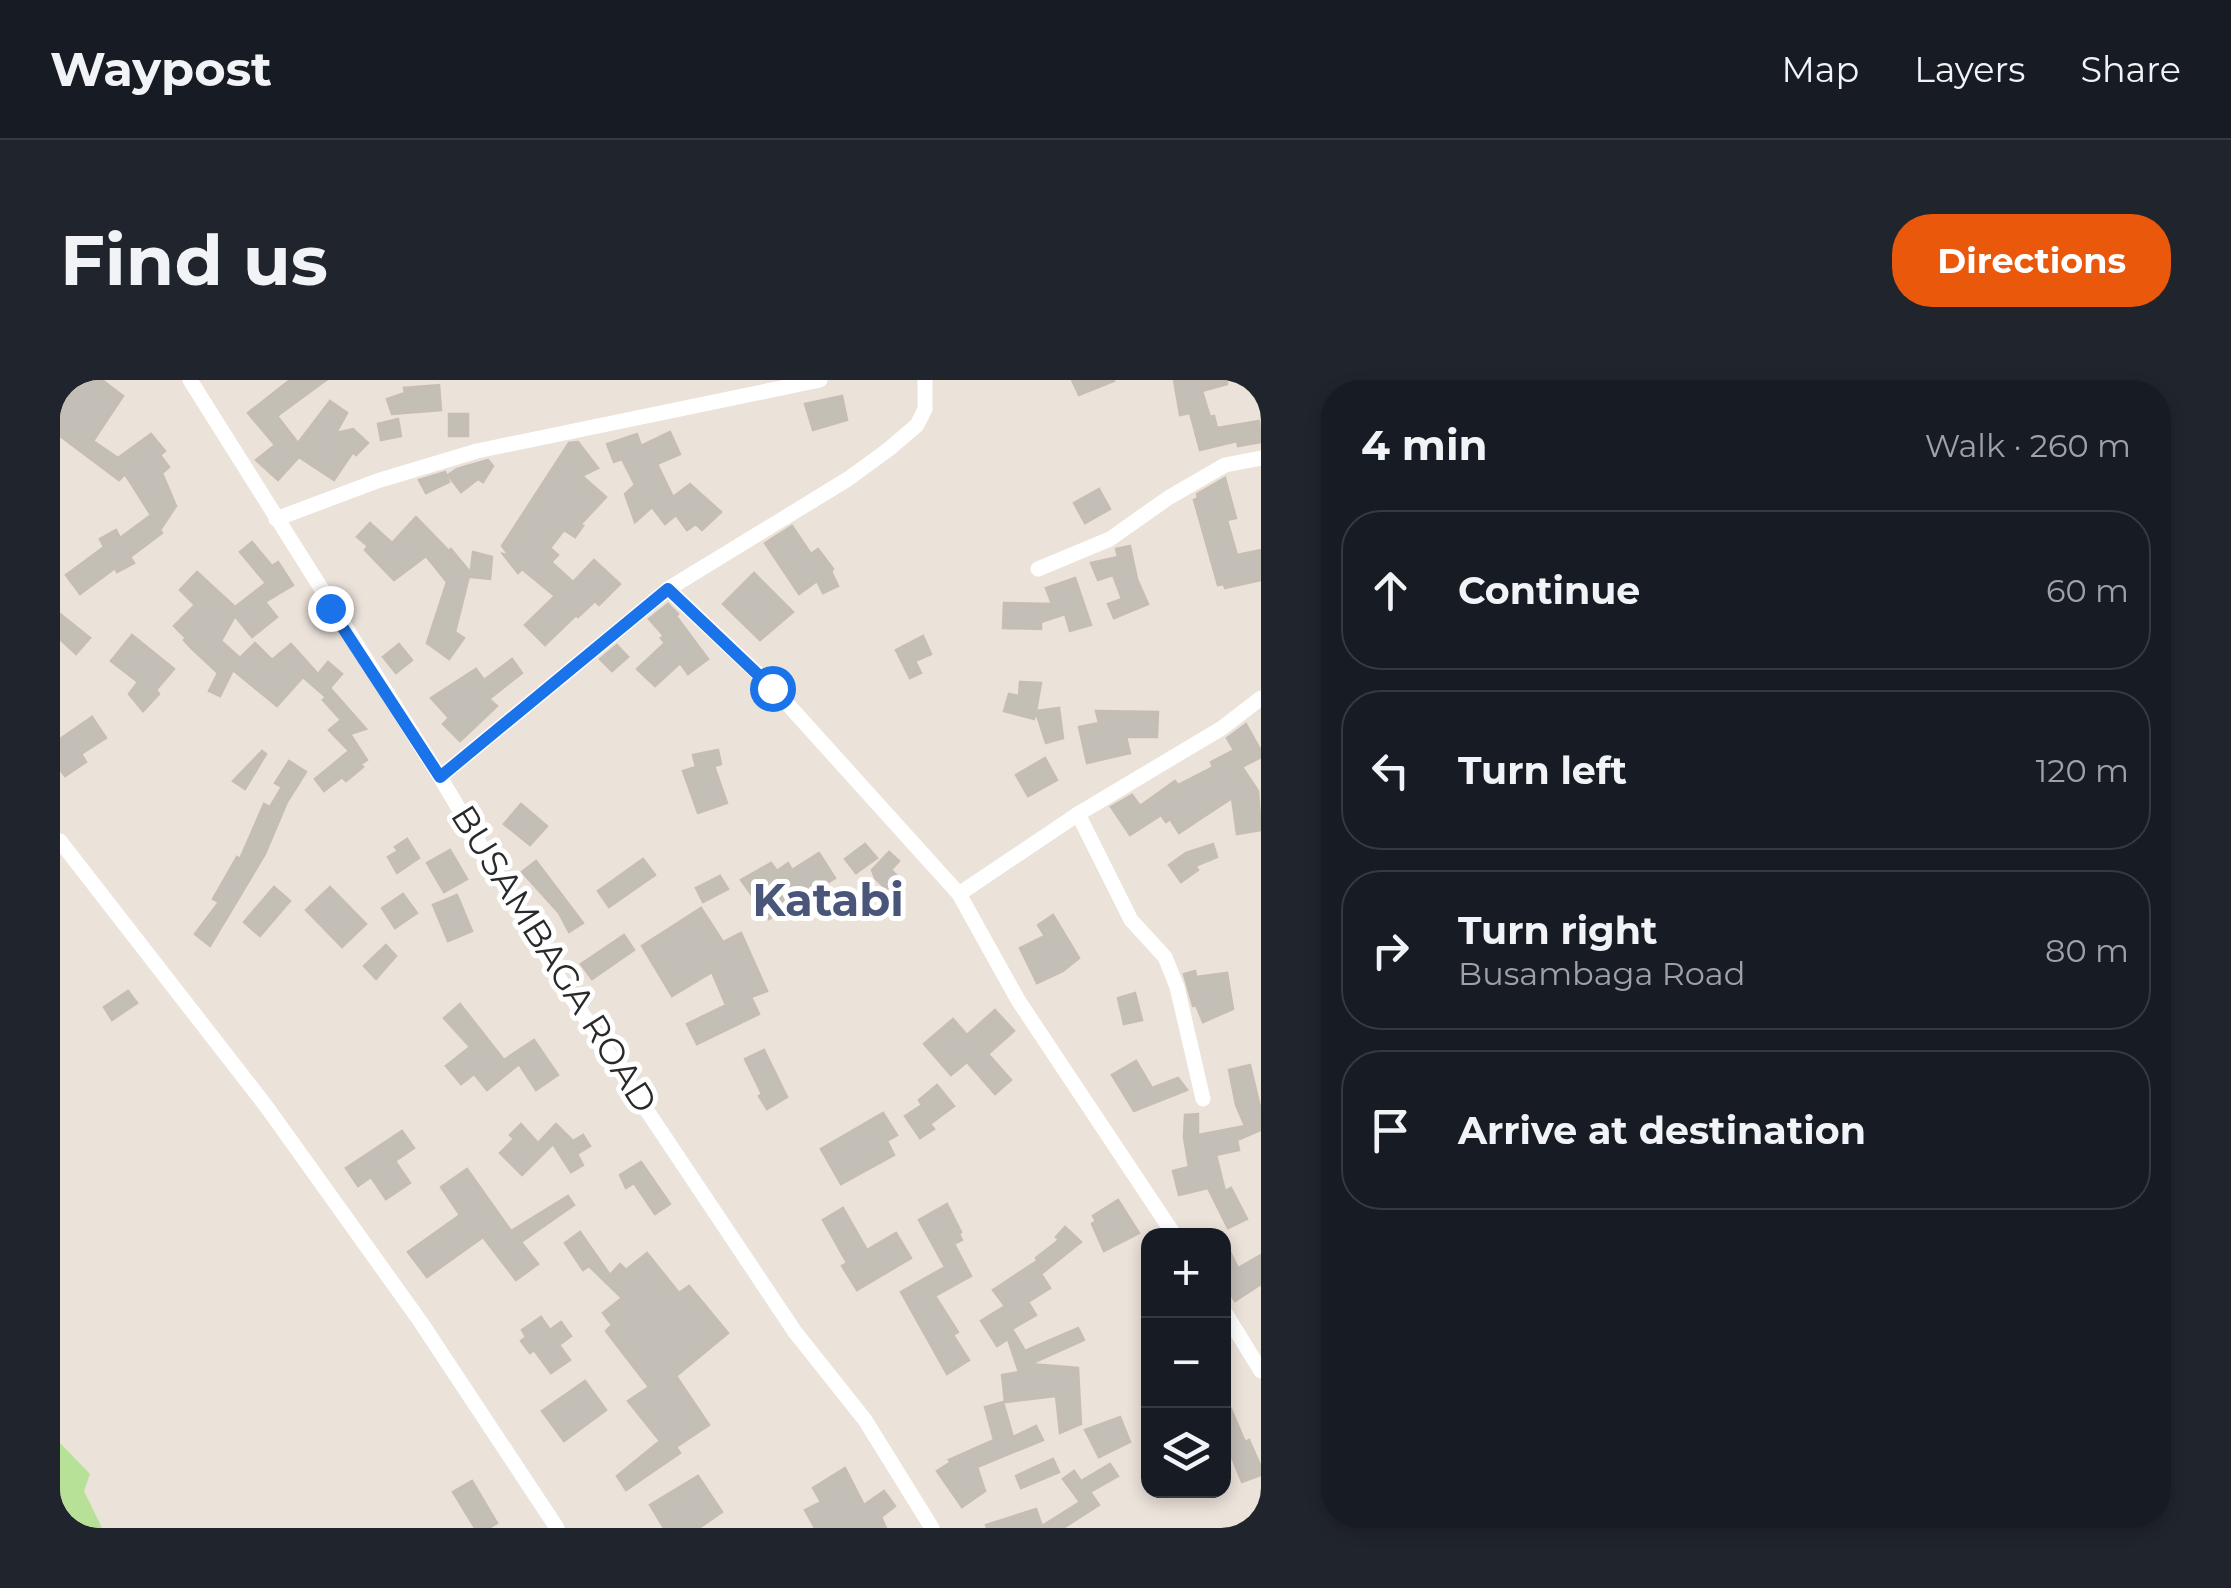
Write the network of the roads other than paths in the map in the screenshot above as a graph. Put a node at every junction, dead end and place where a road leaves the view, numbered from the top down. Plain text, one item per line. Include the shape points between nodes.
1 (190, 380) edge
2 (820, 380) edge
3 (925, 380) edge
4 (1261, 458) edge
5 (276, 519) junction
6 (1038, 570) dead end
7 (668, 589) junction
8 (1261, 698) edge
9 (440, 777) junction
10 (1078, 814) junction
11 (60, 841) edge
12 (959, 894) junction
13 (1203, 1099) dead end
14 (1170, 1228) edge
15 (1228, 1318) edge
16 (1261, 1371) edge
17 (557, 1528) edge
18 (932, 1528) edge

1 - 5 street, BUSAMBAGA ROAD
2 - 5 street via 478,451
3 - 7 street via 928,396 917,425 888,449
4 - 6 street via 1225,465 1110,538
5 - 9 street, BUSAMBAGA ROAD
7 - 9 street
7 - 12 street via 772,688
8 - 10 street
9 - 18 street, BUSAMBAGA ROAD via 565,988
10 - 12 street
10 - 13 street via 1131,920 1164,957 1177,986
11 - 17 street via 266,1106
12 - 14 street via 1018,1000
15 - 16 street

